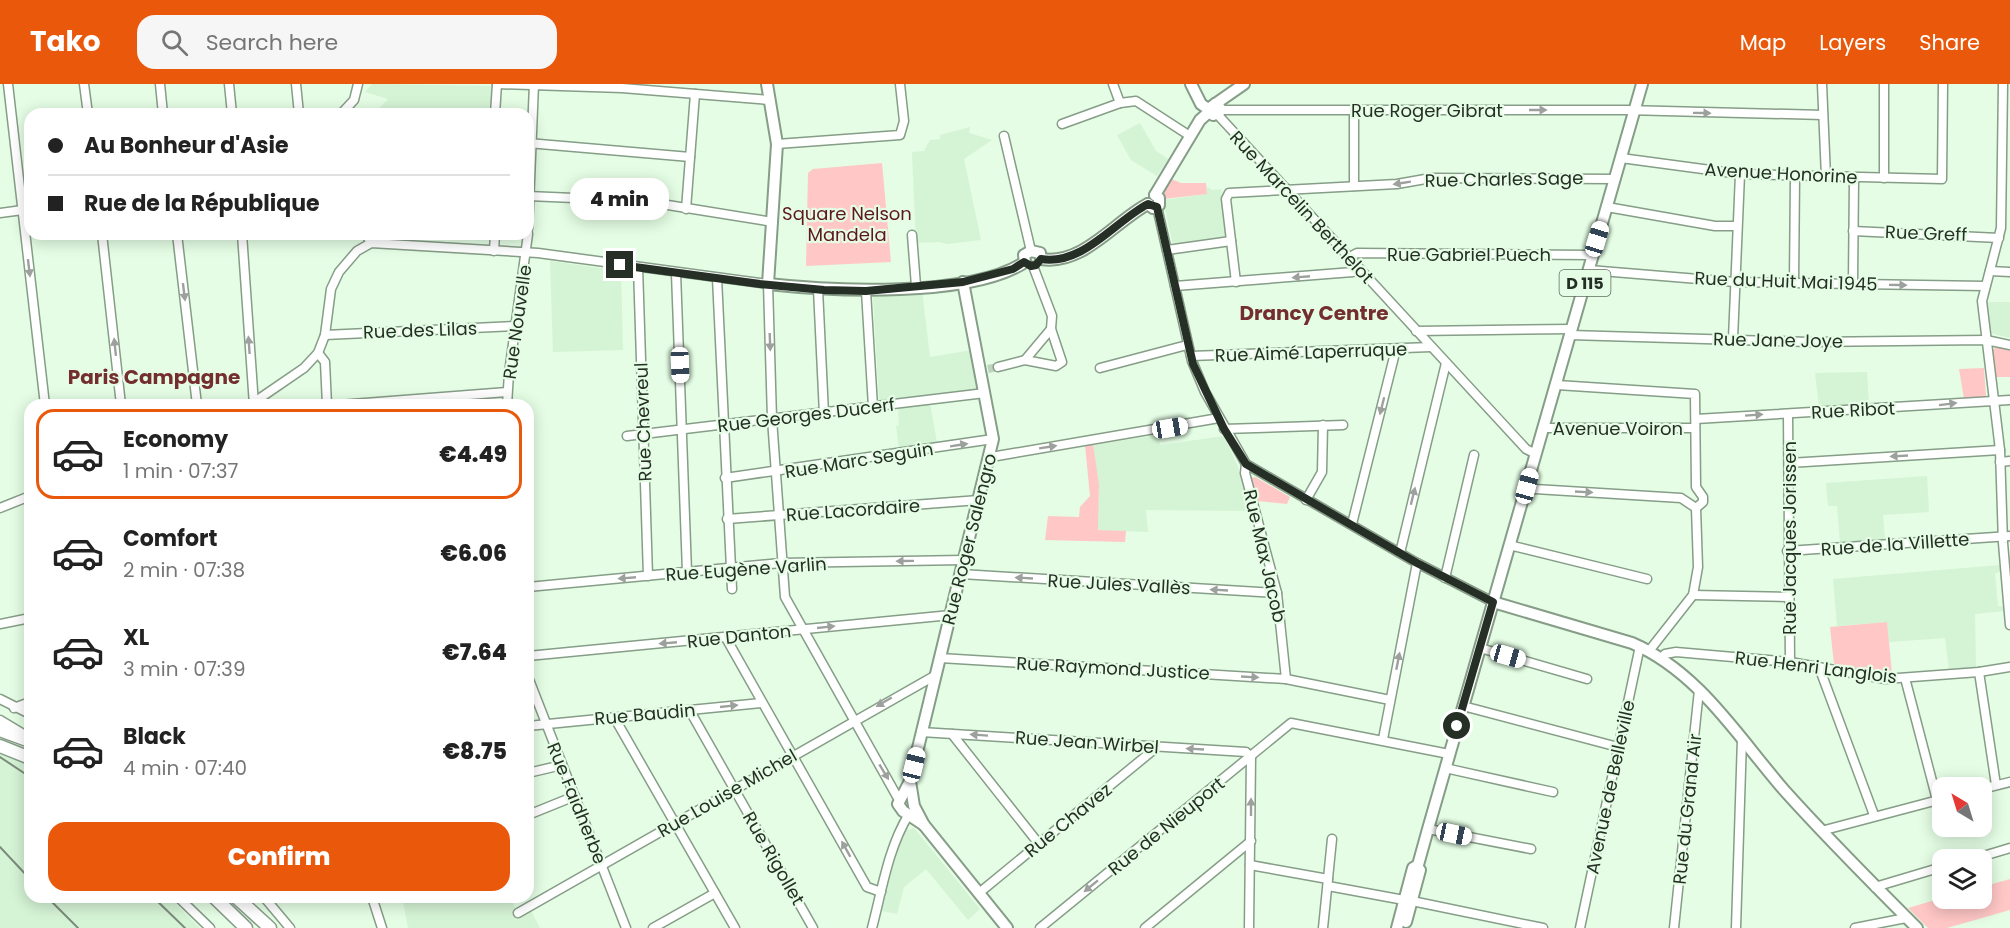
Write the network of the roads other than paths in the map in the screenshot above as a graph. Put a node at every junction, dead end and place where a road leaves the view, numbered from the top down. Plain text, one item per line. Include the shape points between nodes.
1 (8, 84) edge
2 (84, 84) edge
3 (160, 84) edge
4 (229, 84) edge
5 (297, 84) edge
6 (358, 84) edge
7 (767, 84) edge
8 (900, 84) edge
9 (1113, 84) edge
10 (1191, 84) edge
11 (1231, 84) edge
12 (1244, 84) edge
13 (1642, 84) edge
14 (1822, 84) edge
15 (1884, 84) edge
16 (1943, 84) edge
17 (2002, 84) edge
18 (534, 85) edge
19 (497, 87) edge
20 (695, 94) junction
21 (769, 100) junction
22 (1120, 103) junction
23 (2006, 107) edge
24 (87, 108) edge
25 (163, 108) edge
26 (231, 108) edge
27 (299, 108) edge
28 (347, 108) edge
29 (495, 108) edge
30 (532, 108) edge
31 (1214, 110) junction
32 (1354, 110) junction
33 (1635, 111) junction
34 (1823, 115) junction
35 (1062, 124) dead end
36 (1004, 136) dead end
37 (1190, 136) junction
38 (534, 143) edge
39 (777, 144) junction
40 (690, 157) junction
41 (1621, 158) junction
42 (2006, 163) edge
43 (1740, 174) junction
44 (1795, 176) junction
45 (1826, 177) junction
46 (1854, 178) junction
47 (1884, 178) junction
48 (1615, 179) junction
49 (1354, 186) junction
50 (1285, 190) junction
51 (24, 196) edge
52 (534, 196) edge
53 (1153, 202) junction
54 (1607, 207) junction
55 (687, 209) junction
56 (24, 210) edge
57 (2006, 212) edge
58 (0, 213) edge
59 (773, 222) junction
60 (1737, 226) junction
61 (1853, 231) junction
62 (912, 236) dead end
63 (1999, 238) junction
64 (29, 240) edge
65 (103, 240) edge
66 (178, 240) edge
67 (242, 240) edge
68 (369, 240) edge
69 (375, 240) edge
70 (495, 240) edge
71 (528, 240) edge
72 (1231, 241) junction
73 (371, 243) junction
74 (1167, 250) junction
75 (494, 251) junction
76 (1031, 251) joint
77 (527, 252) junction
78 (1592, 255) junction
79 (1348, 258) junction
80 (1033, 262) junction
81 (638, 267) junction
82 (1358, 268) junction
83 (1589, 270) junction
84 (1990, 271) junction
85 (2010, 272) edge
86 (676, 273) junction
87 (717, 278) junction
88 (976, 279) junction
89 (963, 282) junction
90 (1236, 282) junction
91 (1735, 282) junction
92 (1794, 283) junction
93 (768, 284) junction
94 (1852, 284) junction
95 (916, 286) junction
96 (1175, 286) junction
97 (1984, 286) junction
98 (818, 289) junction
99 (866, 291) junction
100 (965, 296) junction
101 (515, 326) junction
102 (1051, 329) junction
103 (1416, 331) junction
104 (1571, 332) junction
105 (325, 335) junction
106 (1733, 339) junction
107 (1986, 340) junction
108 (1187, 345) junction
109 (2010, 345) edge
110 (1431, 347) junction
111 (1396, 349) junction
112 (318, 353) junction
113 (1191, 356) junction
114 (1025, 360) junction
115 (1446, 363) junction
116 (998, 367) tunnel mouth
117 (1101, 368) dead end
118 (1557, 385) junction
119 (507, 392) junction
120 (985, 393) junction
121 (44, 399) edge
122 (120, 399) edge
123 (196, 399) edge
124 (252, 399) edge
125 (259, 399) edge
126 (327, 399) edge
127 (417, 399) edge
128 (507, 399) edge
129 (1995, 400) junction
130 (2010, 400) edge
131 (873, 407) junction
132 (824, 414) junction
133 (1788, 414) junction
134 (1219, 418) junction
135 (772, 419) junction
136 (1694, 424) junction
137 (1323, 425) junction
138 (1343, 425) dead end
139 (723, 426) junction
140 (1543, 428) junction
141 (1224, 429) junction
142 (682, 431) junction
143 (627, 436) dead end
144 (644, 436) junction
145 (993, 439) junction
146 (2000, 450) junction
147 (1536, 454) junction
148 (1474, 455) dead end
149 (990, 457) junction
150 (2010, 461) edge
151 (2000, 462) junction
152 (1788, 463) junction
153 (1245, 467) junction
154 (777, 472) junction
155 (725, 478) junction
156 (1527, 486) junction
157 (24, 498) edge
158 (979, 500) junction
159 (1306, 500) junction
160 (0, 508) edge
161 (1696, 508) junction
162 (778, 516) junction
163 (727, 519) junction
164 (1352, 524) junction
165 (2007, 536) edge
166 (1509, 545) junction
167 (1787, 551) junction
168 (1400, 553) junction
169 (964, 560) junction
170 (781, 563) junction
171 (1417, 563) junction
172 (731, 568) junction
173 (687, 572) junction
174 (960, 574) junction
175 (648, 576) junction
176 (1445, 578) junction
177 (1647, 579) dead end
178 (534, 586) edge
179 (732, 589) dead end
180 (1277, 593) junction
181 (1693, 595) junction
182 (1787, 597) junction
183 (1493, 602) junction
184 (951, 615) junction
185 (24, 619) edge
186 (0, 624) edge
187 (2010, 625) edge
188 (804, 629) junction
189 (726, 638) junction
190 (1657, 639) junction
191 (1480, 648) junction
192 (1645, 648) junction
193 (534, 655) edge
194 (1663, 657) junction
195 (940, 658) junction
196 (1790, 662) junction
197 (1820, 667) junction
198 (2010, 667) edge
199 (1979, 672) junction
200 (936, 675) junction
201 (1905, 678) junction
202 (1286, 679) junction
203 (1587, 679) dead end
204 (1699, 690) junction
205 (534, 693) edge
206 (0, 699) edge
207 (1390, 700) junction
208 (761, 703) junction
209 (24, 704) edge
210 (1463, 706) junction
211 (14, 708) junction
212 (690, 711) junction
213 (24, 712) edge
214 (614, 717) junction
215 (0, 720) edge
216 (854, 720) junction
217 (546, 725) junction
218 (534, 726) edge
219 (0, 730) edge
220 (921, 732) junction
221 (952, 734) junction
222 (24, 736) edge
223 (24, 738) edge
224 (1742, 738) junction
225 (1383, 739) junction
226 (0, 746) edge
227 (1157, 747) junction
228 (1618, 747) junction
229 (1449, 754) junction
230 (794, 755) junction
231 (24, 756) edge
232 (1251, 757) junction
233 (562, 765) junction
234 (1445, 768) junction
235 (534, 772) edge
236 (1933, 777) edge
237 (2010, 782) edge
238 (1996, 784) junction
239 (1992, 785) edge
240 (734, 789) junction
241 (1553, 792) dead end
242 (574, 796) junction
243 (903, 799) junction
244 (1932, 802) edge
245 (911, 810) junction
246 (534, 812) edge
247 (1874, 815) junction
248 (675, 824) junction
249 (924, 825) junction
250 (900, 828) junction
251 (1428, 829) junction
252 (1821, 831) junction
253 (1332, 839) dead end
254 (1251, 841) junction
255 (1039, 844) junction
256 (2010, 848) edge
257 (1531, 849) dead end
258 (1992, 853) edge
259 (1250, 865) junction
260 (602, 866) junction
261 (1932, 870) edge
262 (1328, 882) junction
263 (1875, 887) junction
264 (881, 892) junction
265 (715, 893) junction
266 (979, 894) junction
267 (1408, 900) junction
268 (184, 903) edge
269 (220, 903) edge
270 (243, 903) edge
271 (269, 903) edge
272 (374, 903) edge
273 (518, 913) dead end
274 (1906, 918) junction
275 (210, 928) edge
276 (246, 928) edge
277 (270, 928) edge
278 (290, 928) edge
279 (382, 928) edge
280 (626, 928) edge
281 (653, 928) edge
282 (735, 928) edge
283 (813, 928) edge
284 (872, 928) edge
285 (1007, 928) edge
286 (1040, 928) edge
287 (1145, 928) edge
288 (1248, 928) edge
289 (1323, 928) edge
290 (1397, 928) edge
291 (1404, 928) edge
292 (1543, 928) edge
293 (1580, 928) edge
294 (1674, 928) edge
295 (1736, 928) edge
296 (1855, 928) edge
297 (1917, 928) edge

1 - 51 street
2 - 24 street
3 - 25 street
4 - 26 street
5 - 27 street
6 - 28 street via 354,100
7 - 21 main road
8 - 39 street via 904,121 900,135
9 - 22 street
10 - 31 main road via 1201,104
11 - 31 main road via 1218,94
12 - 31 main road
13 - 33 main road, D 115
14 - 34 street
15 - 47 street
16 - 47 street, Avenue Honorine via 1942,179
17 - 23 street
18 - 19 street
18 - 20 street
18 - 30 street
19 - 29 street
20 - 21 street
20 - 40 street
21 - 39 main road
22 - 35 street
22 - 37 street via 1136,101
23 - 42 street
31 - 32 street, Rue Roger Gibrat
31 - 37 main road
31 - 50 street, Rue Marcelin Berthelot
32 -> 33 street, Rue Roger Gibrat
32 - 49 street
33 -> 34 street, Rue Roger Gibrat
33 - 41 main road, D 115
34 - 45 street
36 - 76 street
37 - 53 main road
38 - 40 street
39 - 59 main road
40 - 55 street
41 - 43 street, Avenue Honorine
41 - 48 main road, D 115
42 - 57 street
43 - 44 street, Avenue Honorine
43 - 60 street
44 - 45 street, Avenue Honorine
44 - 92 street
45 - 46 street, Avenue Honorine
46 - 47 street, Avenue Honorine
46 - 61 street
48 -> 49 street, Rue Charles Sage via 1431,178
48 - 54 main road, D 115
49 - 50 street, Rue Charles Sage
50 - 72 street, Rue Charles Sage via 1229,193 1226,196
50 - 79 street, Rue Marcelin Berthelot
52 - 55 street via 643,201
53 - 74 street, Rue Max Jacob
53 - 80 main road via 1083,249
54 - 60 street via 1715,226
54 - 78 main road, D 115
55 - 59 street
56 - 58 street
57 - 63 street
59 - 93 main road
60 - 91 street
61 - 63 street, Rue Greff
61 - 94 street
62 - 95 street
63 - 84 street
64 -> 121 street
122 -> 65 street
66 -> 123 street
124 -> 67 street
68 - 73 street
69 - 73 street
70 - 75 street
71 - 77 street, Rue Nouvelle
72 - 74 street
72 - 90 street
73 - 75 street
73 - 105 street via 357,251 339,272 331,289
74 - 96 street, Rue Max Jacob
75 - 77 street
76 - 80 main road via 1024,255
77 - 81 street
77 - 101 street, Rue Nouvelle
78 - 79 street, Rue Gabriel Puech via 1357,253
78 - 83 main road, D 115
79 - 82 street, Rue Marcelin Berthelot
80 - 88 main road
80 - 102 street via 1052,316
81 - 86 street
81 - 144 street, Rue Chevreul
82 -> 90 street via 1353,272
82 - 103 street, Rue Marcelin Berthelot
83 - 91 street, Rue du Huit Mai 1945
83 - 104 main road, D 115
84 - 85 street
84 - 97 street
86 - 87 street
86 - 142 street
87 - 93 street
87 - 139 street
88 - 89 main road
88 - 100 main road
89 - 95 main road
89 - 100 main road, Rue Roger Salengro
90 - 96 street
91 - 92 street, Rue du Huit Mai 1945
91 - 106 street
92 - 94 street, Rue du Huit Mai 1945
93 - 98 main road
93 -> 135 street
94 -> 97 street, Rue du Huit Mai 1945
95 - 99 main road
96 - 108 street, Rue Max Jacob
97 - 107 street
98 - 99 main road
98 - 132 street
99 - 131 street
100 - 120 main road, Rue Roger Salengro via 984,370
101 - 105 street, Rue des Lilas
101 - 119 street, Rue Nouvelle
102 - 114 street
102 - 114 street via 1062,356 1061,364
103 - 104 street, Rue Jane Joye
103 - 110 street, Rue Marcelin Berthelot
104 - 106 street, Rue Jane Joye
104 - 118 main road, D 115
105 - 112 street
106 - 107 street, Rue Jane Joye
107 - 109 street, Rue Jane Joye
107 - 129 street
108 - 113 street, Rue Max Jacob
108 - 117 street
110 - 111 street, Rue Aimé Laperruque
110 - 115 street, Rue Marcelin Berthelot
111 - 113 street, Rue Aimé Laperruque
111 -> 164 street
112 - 125 street via 304,368
112 - 126 street via 325,362
113 - 134 street, Rue Max Jacob
114 - 116 street
115 - 147 street, Rue Marcelin Berthelot via 1526,449
168 -> 115 street
118 - 136 street via 1695,394
118 - 140 main road, D 115
119 - 127 street
119 - 128 street
120 - 131 street, Rue Georges Ducerf
120 - 145 main road, Rue Roger Salengro
129 - 130 street, Rue Ribot
133 -> 129 street, Rue Ribot
129 - 146 street
131 - 132 street, Rue Georges Ducerf
132 - 135 street, Rue Georges Ducerf
136 -> 133 street, Rue Ribot
133 - 152 street, Rue Jacques Jorissen
134 - 141 street, Rue Max Jacob
149 -> 134 street
135 - 139 street, Rue Georges Ducerf
135 - 154 street
136 - 140 street, Avenue Voiron
136 - 161 street via 1695,487 1703,497
137 - 138 street
137 - 141 street
137 - 159 street via 1322,472
139 - 142 street, Rue Georges Ducerf
139 - 155 street
140 - 147 main road, D 115
141 - 153 street, Rue Max Jacob
142 - 144 street, Rue Georges Ducerf
142 - 173 street
143 - 144 street, Rue Georges Ducerf
144 - 175 street, Rue Chevreul
145 - 149 main road, Rue Roger Salengro
154 -> 145 street, Rue Marc Seguin
146 - 151 street
146 -> 152 street
147 - 156 main road, D 115
148 - 176 street
149 - 158 main road, Rue Roger Salengro
150 - 151 street
151 - 165 street
152 - 167 street, Rue Jacques Jorissen
153 - 159 street
153 - 180 street, Rue Max Jacob
154 - 155 street, Rue Marc Seguin
154 - 162 street
155 - 163 street
156 -> 161 street via 1687,501
156 - 166 main road, D 115
157 - 160 street
158 - 162 street, Rue Lacordaire
158 - 169 main road, Rue Roger Salengro
159 - 164 street
161 - 181 street via 1698,567
162 - 163 street, Rue Lacordaire
162 - 170 street
163 - 172 street
164 - 168 street
165 - 167 street, Rue de la Villette
165 - 187 street
166 - 177 street
166 - 183 main road, D 115
167 - 182 street, Rue Jacques Jorissen
168 - 171 street
169 -> 170 street, Rue Eugène Varlin
169 - 174 main road, Rue Roger Salengro
170 - 172 street, Rue Eugène Varlin
170 - 188 street via 785,597
171 - 176 street
207 -> 171 street
172 - 173 street, Rue Eugène Varlin
172 - 179 street
173 - 175 street, Rue Eugène Varlin
180 -> 174 street, Rue Jules Vallès
174 - 184 main road, Rue Roger Salengro
175 -> 178 street, Rue Eugène Varlin
176 - 183 street
180 - 202 street, Rue Max Jacob
181 - 182 street
181 - 190 street
182 - 196 street, Rue Jacques Jorissen
183 - 191 main road, D 115
183 - 192 main road
188 -> 184 street, Rue Danton
184 - 195 main road, Rue Roger Salengro
185 - 186 street
188 - 189 street, Rue Danton
188 - 216 street
189 -> 193 street, Rue Danton
189 - 208 street
190 - 192 street
190 - 194 street
191 - 203 street
191 - 210 main road, D 115
192 - 194 main road
192 - 228 street, Avenue de Belleville
194 - 196 street, Rue Henri Langlois via 1676,652
194 - 204 main road
195 - 200 main road, Rue Roger Salengro
195 -> 202 street, Rue Raymond Justice
196 - 197 street, Rue Henri Langlois
197 - 201 street, Rue Henri Langlois via 1885,679
197 - 247 street
198 - 199 street, Rue Henri Langlois
199 - 201 street, Rue Henri Langlois
199 - 238 street
200 -> 216 street, Rue Louise Michel
200 - 220 main road, Rue Roger Salengro
201 - 236 street
202 - 207 street, Rue Raymond Justice
204 - 224 main road
204 - 294 street, Rue du Grand Air
205 - 217 street, Rue Faidherbe
206 - 211 street
207 - 225 street
212 -> 208 street, Rue Baudin
208 - 230 street
209 - 211 street
210 - 228 street
210 - 229 main road, D 115
211 - 213 street
212 - 214 street, Rue Baudin
212 - 240 street, Rue Rigollet
214 - 217 street, Rue Baudin
214 - 248 street
215 - 222 street
216 - 230 street, Rue Louise Michel
216 -> 243 street
217 - 218 street, Rue Baudin
217 - 233 street, Rue Faidherbe
219 - 223 highway
220 - 221 street, Rue Jean Wirbel
220 - 243 main road, Rue Roger Salengro
227 -> 221 street, Rue Jean Wirbel
221 - 255 street
224 - 252 main road
224 - 295 street
225 - 229 street
225 - 232 street, Rue de Nieuport via 1291,723
226 - 231 highway
232 -> 227 street, Rue Jean Wirbel via 1246,752
227 - 255 street, Rue Chavez
228 - 293 street, Avenue de Belleville
229 - 234 main road, D 115
230 - 240 street, Rue Louise Michel
264 -> 230 street via 867,887
254 -> 232 street
232 -> 286 street, Rue de Nieuport
233 - 235 street
233 - 242 street, Rue Faidherbe
234 - 241 street
234 - 251 main road, D 115
237 - 238 street
238 - 239 street
240 - 248 street, Rue Louise Michel
240 - 283 street, Rue Rigollet
242 - 246 street
242 - 260 street, Rue Faidherbe
243 - 245 main road
243 - 245 main road
243 - 250 street
244 - 247 street
245 - 249 main road
245 - 250 street
247 - 252 street
248 - 260 street, Rue Louise Michel
248 - 265 street
249 - 250 street
249 - 266 main road
250 - 264 street
251 - 257 street
251 - 267 main road, D 115 via 1418,865 1413,868
252 - 263 main road
253 - 262 street
254 - 259 street
254 - 287 street
255 - 266 street, Rue Chavez
256 - 258 street
259 - 262 street
259 - 288 street
260 - 273 street, Rue Louise Michel
260 - 280 street, Rue Faidherbe
261 - 263 street
262 - 267 street
262 - 289 street
263 - 274 main road
264 - 284 street
265 - 281 street
265 - 282 street
266 - 285 main road
267 - 290 main road, D 115
267 - 291 main road, D 115
267 - 292 street
268 - 275 street
269 - 276 highway
270 - 277 highway
271 - 278 street
272 - 279 street
274 - 296 street
274 - 297 main road

